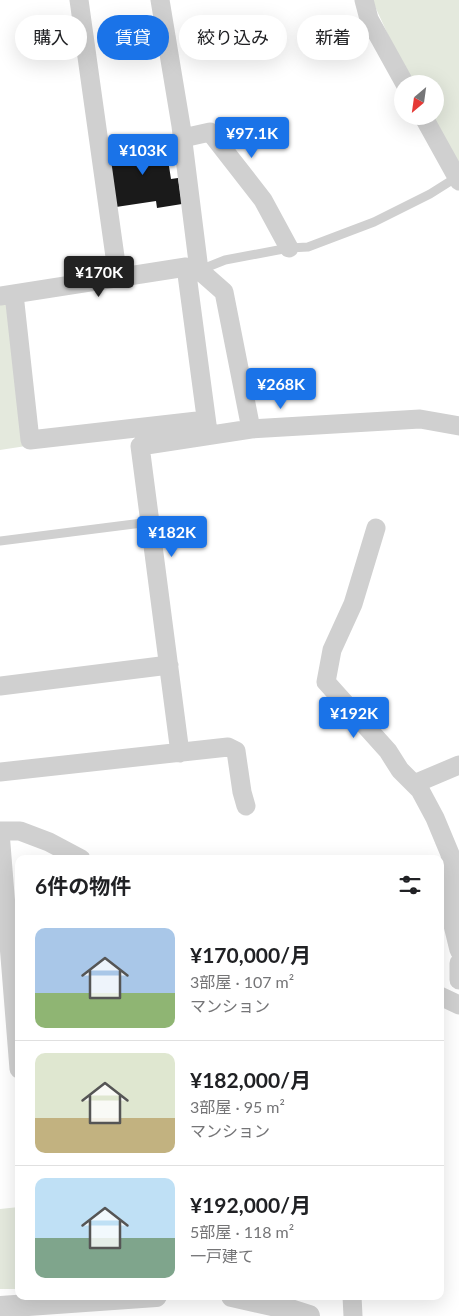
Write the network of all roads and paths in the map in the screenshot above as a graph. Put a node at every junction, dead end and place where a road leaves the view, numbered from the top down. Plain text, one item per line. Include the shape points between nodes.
1 (79, 0) edge
2 (160, 0) edge
3 (364, 0) edge
4 (400, 75) edge
5 (428, 125) edge
6 (183, 138) junction
7 (458, 179) edge
8 (289, 248) junction
9 (193, 269) junction
10 (118, 278) junction
11 (7, 295) edge
12 (459, 426) edge
13 (207, 428) junction
14 (251, 429) junction
15 (150, 522) junction
16 (376, 528) dead end
17 (0, 541) edge
18 (169, 665) junction
19 (0, 686) edge
20 (180, 753) junction
21 (459, 765) edge
22 (0, 772) edge
23 (414, 784) junction
24 (246, 806) dead end
25 (0, 831) edge
26 (73, 855) edge
27 (459, 950) edge
28 (459, 963) edge
29 (459, 980) edge
30 (444, 998) edge
31 (459, 1005) edge
32 (15, 1019) edge
33 (37, 1300) edge
34 (268, 1300) edge
35 (352, 1300) edge
36 (0, 1307) edge
37 (309, 1316) edge
38 (353, 1316) edge

1 - 10 street
2 - 6 street
3 - 4 street via 369,19
5 - 7 street
6 - 8 street via 210,132 263,200
6 - 9 street
7 - 8 lane via 374,222 308,247
8 - 9 lane
9 - 10 street
9 - 13 street
9 - 14 street via 224,292
10 - 11 street
11 - 13 street via 30,440
12 - 14 street via 420,419
13 - 14 street
13 - 15 street via 140,446
15 - 17 lane
15 - 18 street
16 - 23 street via 353,604 332,650 326,682
18 - 19 street
18 - 20 street
20 - 22 street
20 - 24 street via 228,748 236,751
21 - 23 street
23 - 27 street via 435,818 450,854 450,913
25 - 26 street via 20,831
25 - 32 street
28 - 29 street
30 - 31 street
33 - 36 street
34 - 37 street
35 - 38 street

